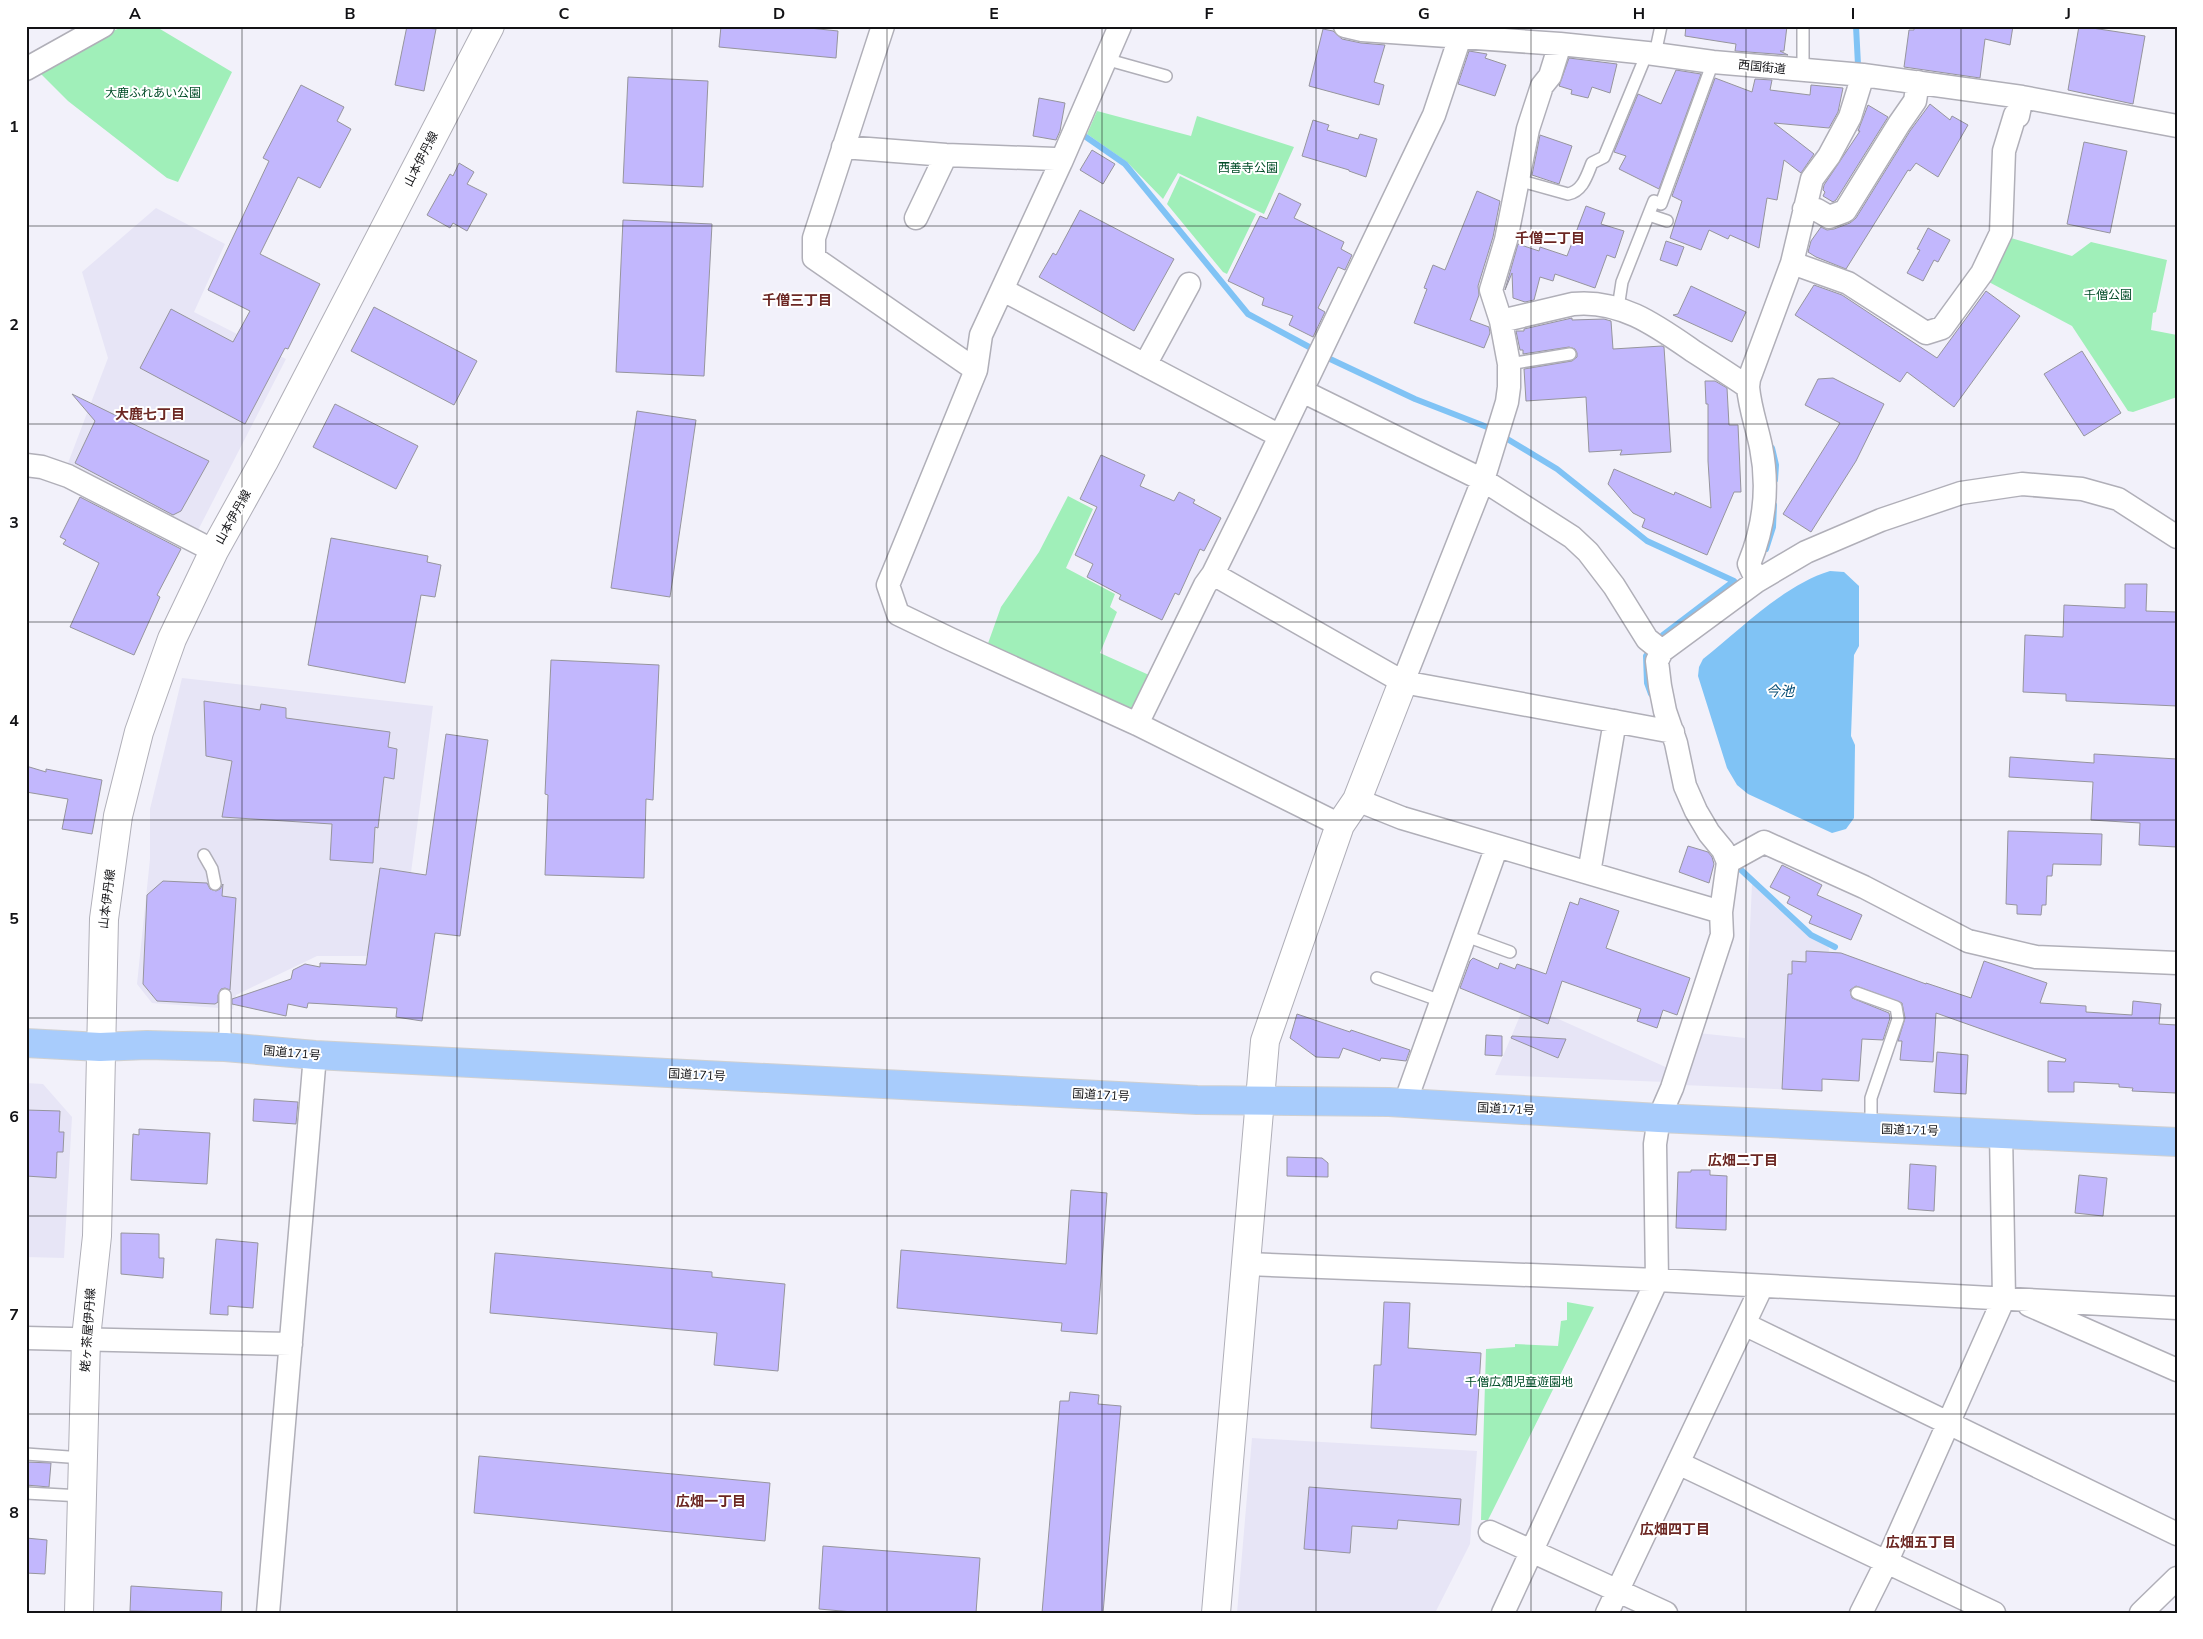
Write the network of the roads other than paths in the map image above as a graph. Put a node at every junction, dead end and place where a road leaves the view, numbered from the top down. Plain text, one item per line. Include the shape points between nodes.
1 (103, 26) edge
2 (490, 26) edge
3 (883, 26) edge
4 (1120, 26) edge
5 (1345, 26) edge
6 (1661, 26) edge
7 (1803, 26) edge
8 (80, 31) edge
9 (1457, 33) edge
10 (1560, 44) junction
11 (1651, 53) junction
12 (1105, 59) junction
13 (1713, 62) junction
14 (26, 69) edge
15 (1802, 71) junction
16 (1864, 75) junction
17 (1166, 76) dead end
18 (1918, 82) junction
19 (2022, 97) junction
20 (2177, 126) edge
21 (843, 147) junction
22 (946, 155) junction
23 (1061, 162) junction
24 (1518, 180) junction
25 (1804, 209) junction
26 (1649, 215) junction
27 (916, 218) dead end
28 (1667, 221) dead end
29 (1792, 263) junction
30 (1189, 284) dead end
31 (1003, 290) junction
32 (1618, 308) junction
33 (1502, 321) junction
34 (1570, 354) dead end
35 (1509, 364) junction
36 (1145, 365) junction
37 (976, 370) junction
38 (1748, 387) junction
39 (1302, 391) junction
40 (1280, 436) junction
41 (26, 465) edge
42 (1483, 480) junction
43 (2177, 537) edge
44 (214, 551) junction
45 (1213, 574) junction
46 (1757, 580) junction
47 (1662, 651) junction
48 (1403, 682) junction
49 (1615, 721) junction
50 (1137, 724) junction
51 (1673, 732) junction
52 (1357, 800) junction
53 (1340, 825) junction
54 (1497, 846) junction
55 (204, 855) dead end
56 (1728, 862) junction
57 (1589, 873) junction
58 (215, 884) dead end
59 (1721, 912) junction
60 (1466, 936) junction
61 (1510, 952) dead end
62 (2177, 963) edge
63 (1377, 978) dead end
64 (1857, 993) dead end
65 (225, 995) dead end
66 (1441, 1000) junction
67 (26, 1043) edge
68 (225, 1047) junction
69 (100, 1048) junction
70 (315, 1056) junction
71 (1259, 1102) junction
72 (1405, 1104) junction
73 (1659, 1118) junction
74 (1871, 1128) junction
75 (2001, 1132) junction
76 (2177, 1142) edge
77 (1247, 1264) junction
78 (1657, 1280) junction
79 (1762, 1286) junction
80 (2010, 1299) junction
81 (2177, 1308) edge
82 (1744, 1324) junction
83 (26, 1338) edge
84 (86, 1338) junction
85 (291, 1344) junction
86 (2177, 1370) edge
87 (1948, 1424) junction
88 (26, 1454) edge
89 (83, 1458) junction
90 (1678, 1463) junction
91 (26, 1493) edge
92 (82, 1496) junction
93 (1490, 1532) dead end
94 (2177, 1534) edge
95 (1532, 1552) junction
96 (1887, 1561) junction
97 (2177, 1578) edge
98 (1618, 1589) junction
99 (79, 1613) edge
100 (268, 1613) edge
101 (1216, 1613) edge
102 (1503, 1613) edge
103 (1607, 1613) edge
104 (1666, 1613) edge
105 (1861, 1613) edge
106 (1994, 1613) edge
107 (2141, 1613) edge

1 - 8 street
2 - 44 main road, 山本伊丹線 via 269,453
3 - 21 street
4 - 12 street
5 - 9 street, 西国街道 via 1362,30
6 - 11 lane
7 - 15 lane
8 - 14 street
9 - 10 street, 西国街道
9 - 39 street via 1434,114
10 - 11 street, 西国街道
10 - 24 street via 1528,129
11 - 13 street, 西国街道
11 - 24 lane via 1604,157 1592,163 1583,184 1568,194
12 - 17 lane
12 - 23 street
13 - 15 street, 西国街道
13 - 26 lane via 1661,204 1654,201
15 - 16 street, 西国街道
16 - 18 street, 西国街道
16 - 25 street via 1850,117 1812,179
18 - 19 street, 西国街道
18 - 25 street via 1915,101 1845,211 1830,217 1817,210
19 - 20 street, 西国街道
19 - 29 street via 2004,152 2001,233 1982,273 1942,328 1926,333 1848,283
21 - 22 street
21 - 37 street via 814,238 814,258
22 - 23 street via 1055,159
22 - 27 street
23 - 31 street
24 - 33 street via 1506,240 1491,290
25 - 29 street
26 - 28 lane
26 - 32 lane via 1622,282
29 - 38 street
30 - 36 street
31 - 36 street
31 - 37 street via 981,336
32 - 33 street via 1573,304
32 - 38 street via 1671,335
33 - 35 street
34 - 35 lane
35 - 42 street via 1507,402
36 - 40 street
37 - 50 street via 888,585 898,614
38 - 46 street via 1765,481 1760,530 1749,564
39 - 40 street
39 - 42 street
40 - 45 street
41 - 44 street via 68,476
42 - 47 street via 1572,537 1588,552 1647,639
42 - 48 street
43 - 46 street via 2118,499 2101,493 2040,484 2003,486 1960,493 1881,520 1806,552
44 - 69 main road, 山本伊丹線 via 172,639 139,732 118,816 104,919
45 - 48 street
45 - 50 street
46 - 47 street
47 - 51 street via 1657,660 1660,686
48 - 49 street
48 - 52 main road
49 - 51 street
49 - 57 street
50 - 53 street
51 - 56 street via 1685,786 1696,811
52 - 53 main road
52 - 54 street via 1402,818
53 - 71 main road via 1265,1041
54 - 57 street
54 - 60 street
55 - 58 lane via 212,869
56 - 59 street
56 - 62 street via 1764,842 1864,887 1968,941 2036,958
57 - 59 street
59 - 73 street via 1722,935 1672,1088
60 - 61 lane
60 - 66 street
63 - 66 lane
64 - 74 lane via 1896,1008 1898,1019 1871,1098
65 - 68 lane
66 - 72 street
67 - 69 highway, 国道171号
68 - 69 highway, 国道171号 via 147,1045
68 - 70 highway, 国道171号
69 - 84 main road, 姥ヶ茶屋伊丹線 via 96,1236
70 - 71 highway, 国道171号
70 - 85 street
71 - 72 highway, 国道171号
71 - 77 main road
72 - 73 highway, 国道171号
73 - 74 highway, 国道171号
73 - 78 street via 1656,1144
74 - 75 highway, 国道171号
75 - 76 highway, 国道171号
75 - 80 street
77 - 78 street
77 - 101 main road
78 - 79 street
78 - 95 street
79 - 80 street
79 - 82 street
80 - 81 street
80 - 86 street
80 - 87 street
82 - 87 street
82 - 90 street
83 - 84 street
84 - 85 street
84 - 89 main road, 姥ヶ茶屋伊丹線
85 - 100 street
87 - 94 street
87 - 96 street
88 - 89 lane
89 - 92 main road, 姥ヶ茶屋伊丹線
90 - 96 street
90 - 98 street
91 - 92 lane
92 - 99 main road, 姥ヶ茶屋伊丹線
93 - 95 street
95 - 98 street
95 - 102 street
96 - 105 street
96 - 106 street
97 - 107 street
98 - 103 street
98 - 104 street

